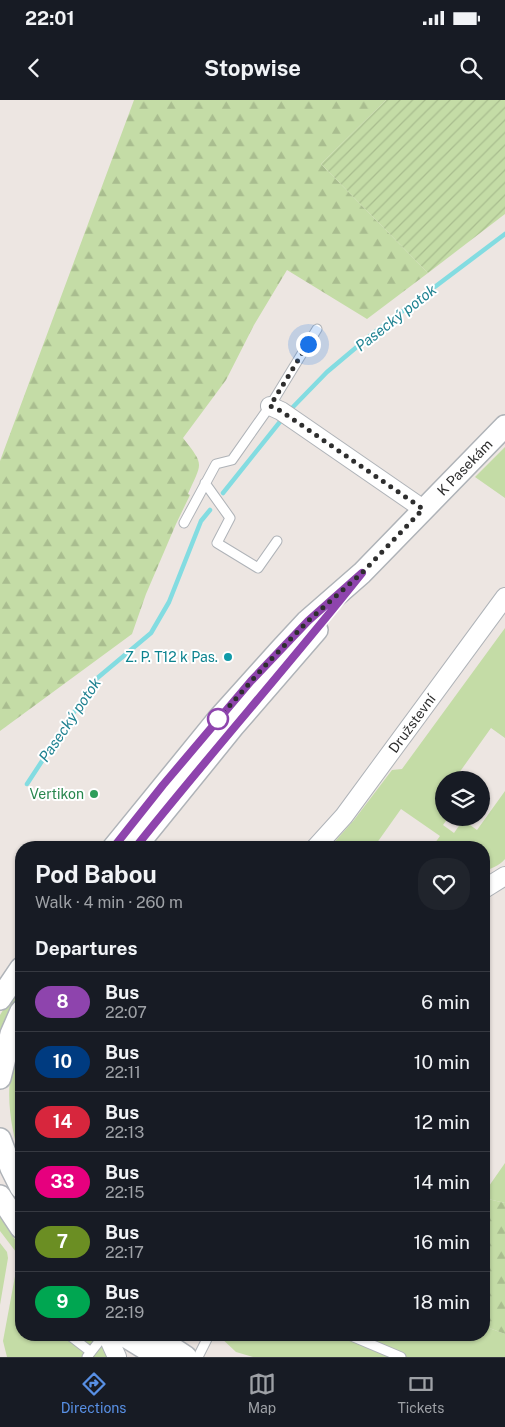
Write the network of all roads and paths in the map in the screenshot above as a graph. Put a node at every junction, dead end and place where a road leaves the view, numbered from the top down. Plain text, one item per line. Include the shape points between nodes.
1 (318, 329) dead end
2 (270, 406) junction
3 (505, 426) edge
4 (205, 483) junction
5 (423, 509) junction
6 (184, 523) dead end
7 (277, 540) dead end
8 (362, 573) junction
9 (505, 597) edge
10 (119, 841) edge
11 (141, 841) edge
12 (321, 841) edge
13 (505, 876) edge
14 (490, 885) edge
15 (15, 977) edge
16 (2, 995) edge
17 (15, 1025) edge
18 (0, 1078) edge
19 (0, 1139) edge
20 (15, 1176) edge
21 (1, 1199) edge
22 (15, 1219) edge
23 (75, 1341) edge
24 (99, 1341) edge
25 (114, 1341) edge
26 (124, 1341) edge
27 (163, 1341) edge
28 (206, 1341) edge
29 (363, 1341) edge
30 (89, 1354) edge
31 (117, 1357) edge
32 (159, 1357) edge
33 (186, 1357) edge
34 (198, 1357) edge
35 (401, 1357) edge

1 - 2 lane
2 - 4 lane via 232,460 216,464
2 - 5 street
3 - 5 street, K Pasekám
4 - 6 lane
4 - 7 lane via 230,518 217,543 258,568
5 - 8 street, K Pasekám
8 - 10 street, K Pasekám via 308,621 256,675
8 - 11 street, K Pasekám
9 - 12 street, Družstevní via 344,816
13 - 14 street
15 - 16 street
17 - 18 street
19 - 20 street
21 - 22 street
23 - 30 lane
24 - 30 lane
25 - 31 street
26 - 32 street
27 - 33 street
28 - 34 lane
29 - 35 lane

